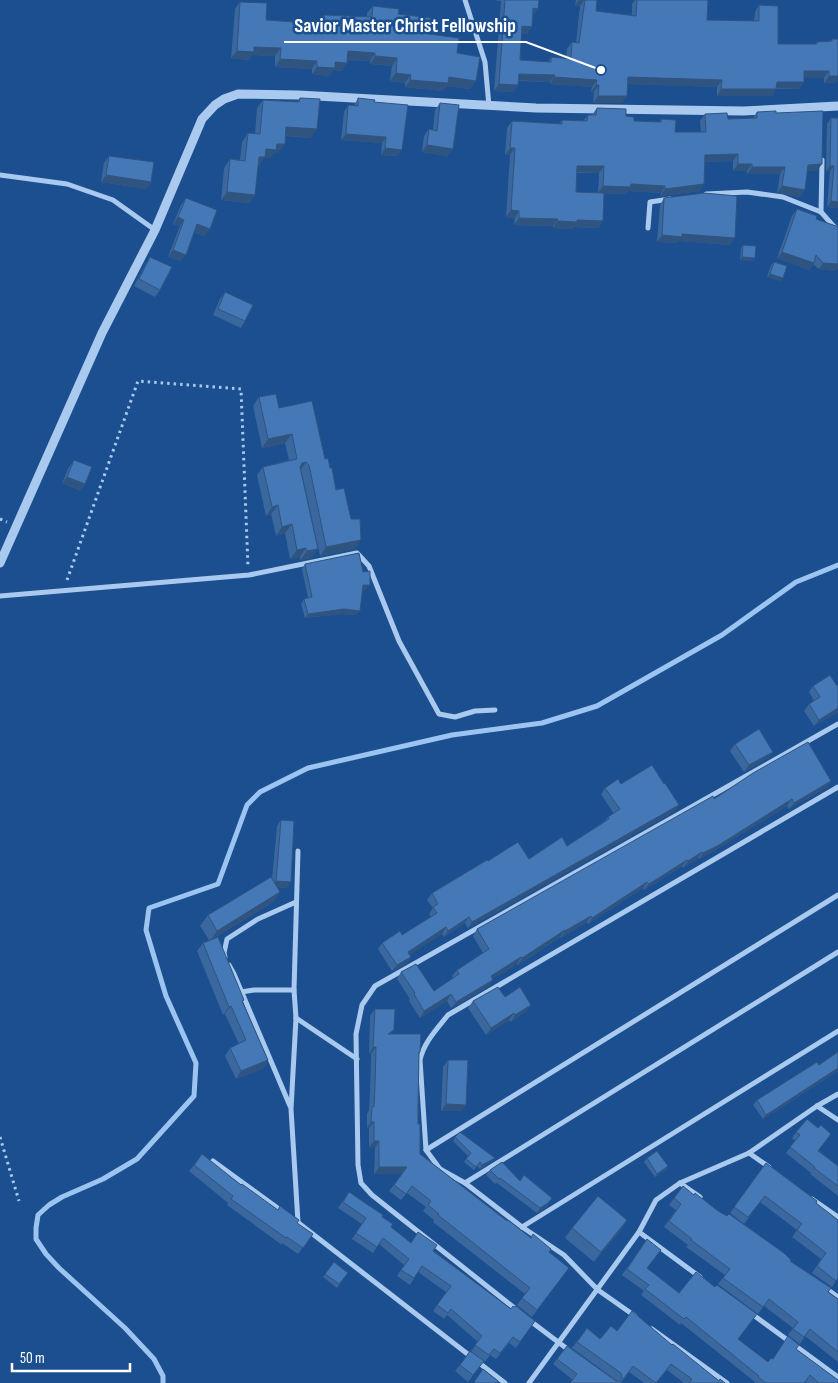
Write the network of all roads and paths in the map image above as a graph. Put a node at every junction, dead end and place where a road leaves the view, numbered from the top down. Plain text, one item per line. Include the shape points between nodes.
1 (465, 0) edge
2 (489, 106) junction
3 (838, 106) edge
4 (822, 155) edge
5 (0, 175) edge
6 (698, 195) edge
7 (679, 198) edge
8 (821, 212) junction
9 (648, 228) dead end
10 (155, 230) junction
11 (838, 231) edge
12 (315, 552) edge
13 (317, 562) junction
14 (0, 563) edge
15 (249, 575) junction
16 (64, 590) junction
17 (0, 596) edge
18 (495, 710) dead end
19 (838, 724) edge
20 (838, 788) edge
21 (298, 851) dead end
22 (838, 896) edge
23 (296, 902) junction
24 (838, 952) edge
25 (294, 990) junction
26 (241, 992) junction
27 (296, 1018) junction
28 (838, 1030) edge
29 (357, 1059) junction
30 (838, 1094) edge
31 (818, 1106) junction
32 (291, 1109) junction
33 (838, 1120) edge
34 (0, 1137) edge
35 (426, 1150) junction
36 (749, 1153) junction
37 (213, 1161) edge
38 (773, 1171) edge
39 (465, 1183) junction
40 (680, 1183) junction
41 (806, 1194) edge
42 (704, 1200) edge
43 (20, 1201) dead end
44 (838, 1217) edge
45 (298, 1222) junction
46 (522, 1228) junction
47 (639, 1232) junction
48 (703, 1279) edge
49 (822, 1286) edge
50 (598, 1290) junction
51 (838, 1297) edge
52 (743, 1308) edge
53 (520, 1312) edge
54 (527, 1318) edge
55 (639, 1319) edge
56 (647, 1325) edge
57 (558, 1343) junction
58 (574, 1354) edge
59 (838, 1377) edge
60 (505, 1383) edge
61 (530, 1383) edge
62 (727, 1383) edge

1 - 2 street via 485,62
2 - 3 street via 744,112 823,112
2 - 10 street via 298,95 238,94 224,98 202,119
4 - 8 street
5 - 10 street via 67,184 114,200
6 - 8 street via 747,192 783,197
7 - 9 street via 650,202
8 - 11 street
10 - 14 street via 102,333
12 - 13 street
13 - 15 street
13 - 18 street via 357,553 369,566 399,640 439,714 455,717
15 - 16 street
15 - 16 path via 241,389 138,381
16 - 17 street
19 - 29 street via 375,986 362,1005 356,1034
20 - 35 street via 448,1015 425,1045 420,1060
21 - 23 street
22 - 35 street
23 - 25 street
23 - 26 street via 258,919 227,940 224,953
24 - 39 street
25 - 26 street
25 - 27 street
26 - 32 street
27 - 29 street
27 - 32 street
28 - 46 street
29 - 53 street via 361,1183
30 - 31 street
31 - 33 street
31 - 36 street
32 - 45 street
34 - 43 path
35 - 39 street via 440,1169
36 - 38 street
36 - 40 street
37 - 45 street
39 - 46 street
40 - 42 street
40 - 47 street via 656,1200
41 - 44 street
45 - 60 street
46 - 50 street via 564,1255
47 - 48 street
47 - 50 street
49 - 51 street
50 - 55 street
50 - 57 street
52 - 59 street
54 - 57 street
56 - 62 street
57 - 58 street
57 - 61 street

